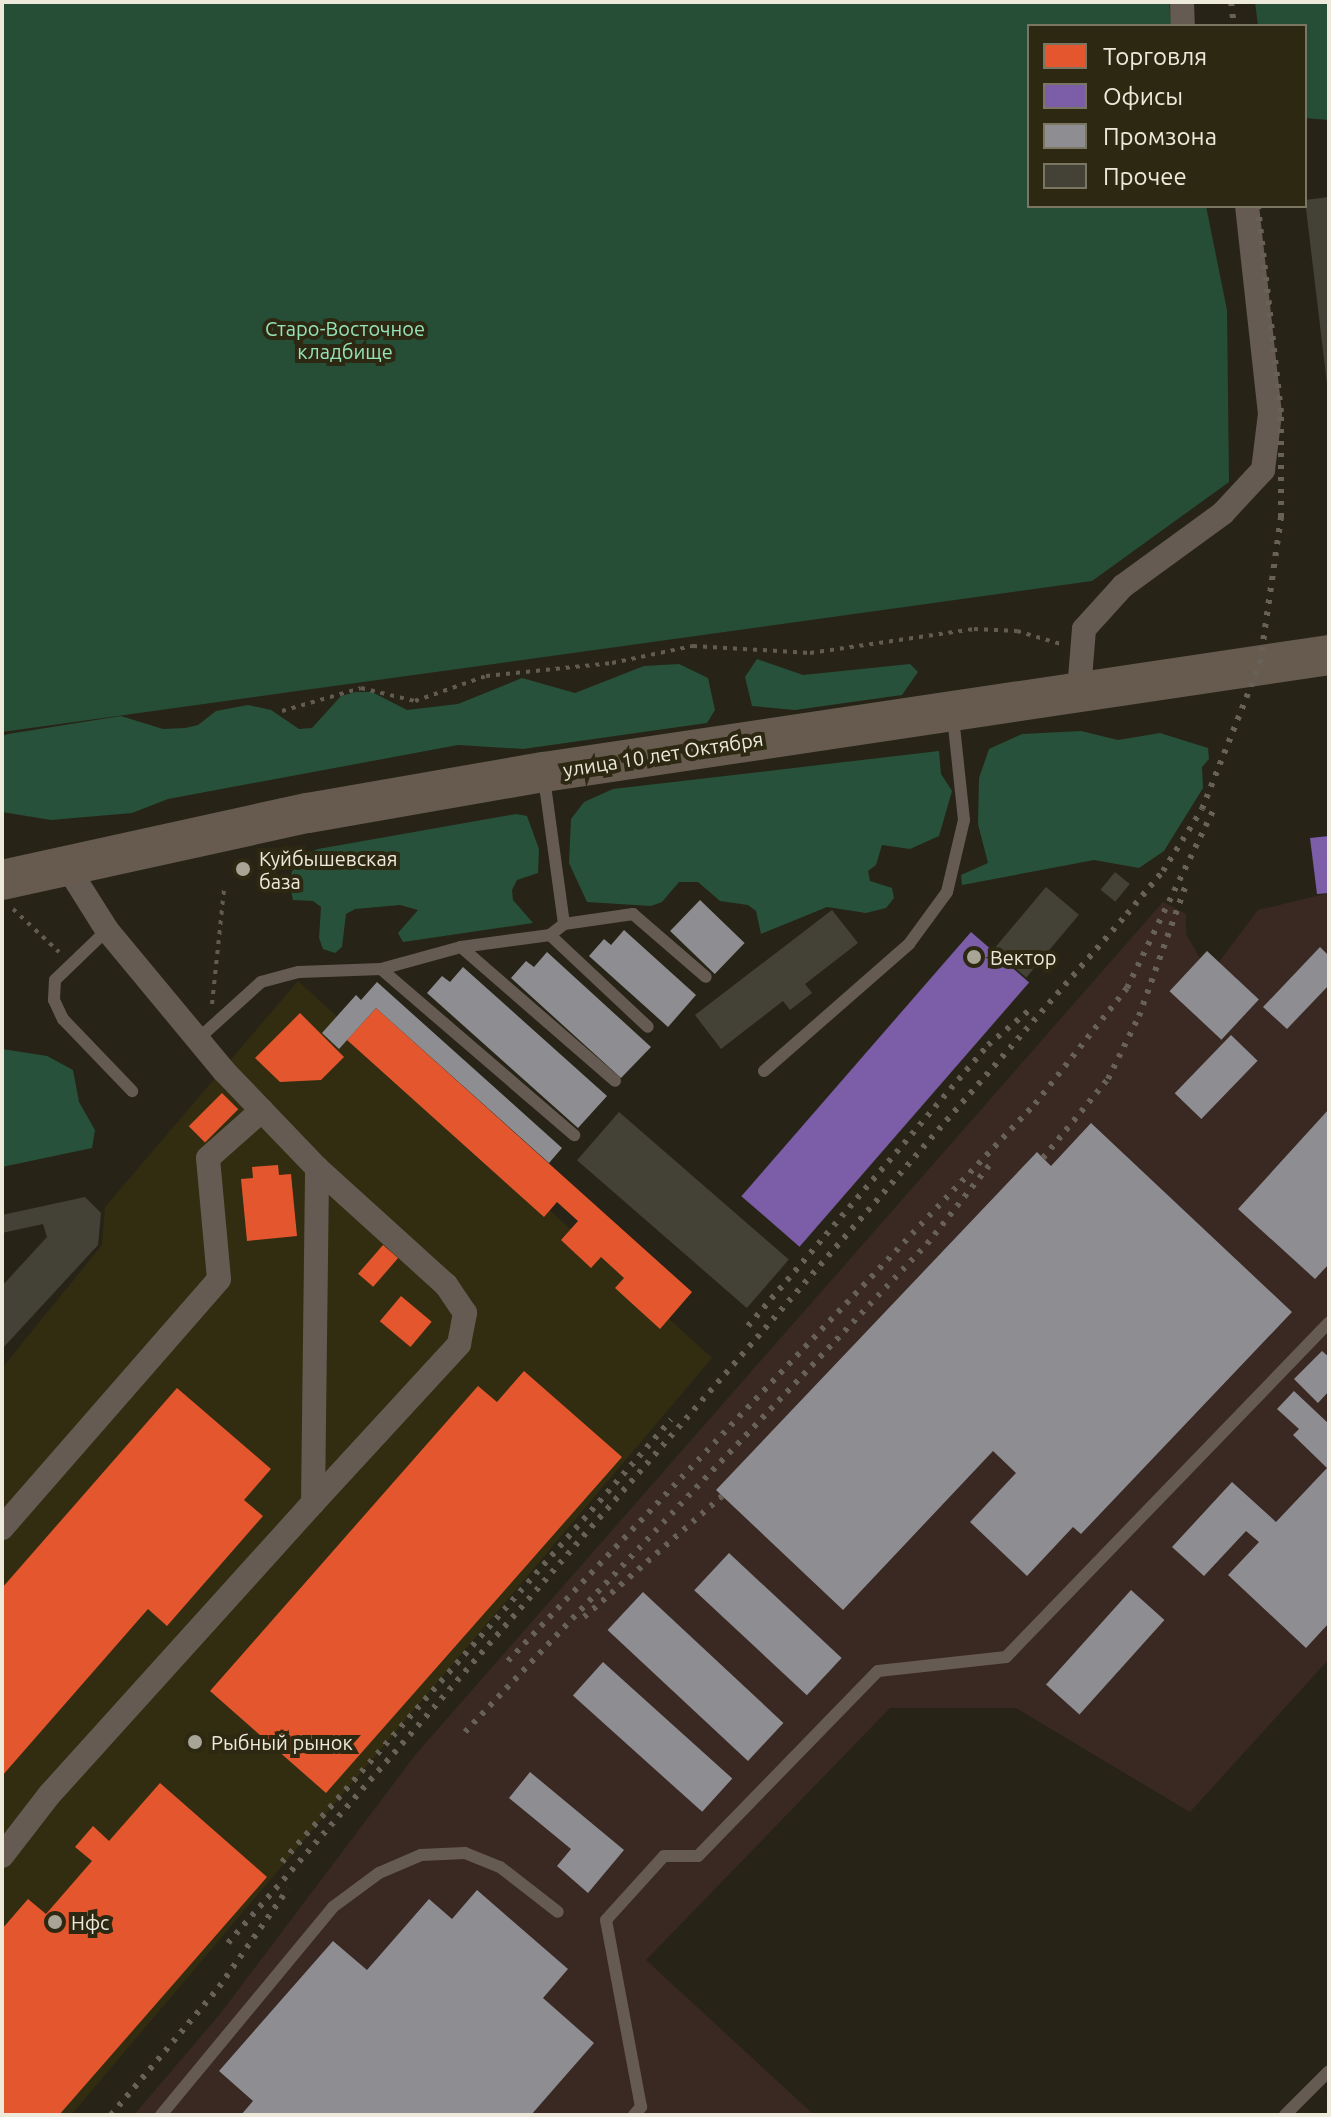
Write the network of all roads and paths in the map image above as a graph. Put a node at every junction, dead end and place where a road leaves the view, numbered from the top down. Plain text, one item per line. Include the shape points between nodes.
1 (1182, 2) edge
2 (1183, 24) edge
3 (1247, 208) edge
4 (1079, 649) junction
5 (1329, 655) edge
6 (1079, 691) junction
7 (952, 709) junction
8 (282, 711) dead end
9 (544, 772) junction
10 (66, 865) junction
11 (224, 890) dead end
12 (5, 892) edge
13 (564, 924) junction
14 (107, 930) junction
15 (550, 935) junction
16 (461, 947) junction
17 (70, 961) junction
18 (381, 969) junction
19 (706, 977) dead end
20 (648, 1027) dead end
21 (204, 1033) junction
22 (764, 1071) dead end
23 (615, 1081) dead end
24 (132, 1091) dead end
25 (262, 1110) junction
26 (574, 1135) dead end
27 (317, 1168) junction
28 (1329, 1322) edge
29 (313, 1503) junction
30 (2, 1528) edge
31 (2, 1856) edge
32 (558, 1912) dead end
33 (1329, 2071) edge
34 (161, 2115) edge
35 (634, 2115) edge
36 (1285, 2115) edge

1 - 2 street
3 - 4 street via 1270,414 1263,470 1223,513 1123,586 1084,629
4 - 6 street
4 - 8 path via 1017,631 974,629 810,653 693,646 612,663 486,676 415,701 361,688
5 - 6 main road, улица 10 лет Октября
6 - 7 main road, улица 10 лет Октября
7 - 9 main road, улица 10 лет Октября
7 - 22 lane via 964,820 947,892 909,944
9 - 10 main road, улица 10 лет Октября via 308,813
9 - 13 lane
10 - 12 main road, улица 10 лет Октября
10 - 14 street
11 - 21 path
12 - 17 path
13 - 15 lane
13 - 19 lane via 633,914
14 - 17 lane
14 - 21 street
15 - 16 lane
15 - 20 lane
16 - 18 lane
16 - 23 lane
17 - 24 lane via 55,980 54,1000 63,1019
18 - 21 lane via 299,972 261,982
18 - 26 lane
21 - 25 street
25 - 27 street
25 - 30 street via 208,1158 219,1279
27 - 29 street
27 - 29 street via 446,1285 465,1313 459,1344
28 - 35 lane via 1006,1657 878,1671 698,1856 664,1856 606,1920 641,2107
29 - 31 street via 50,1794
32 - 34 lane via 500,1867 465,1853 421,1855 379,1873 333,1907
33 - 36 lane

